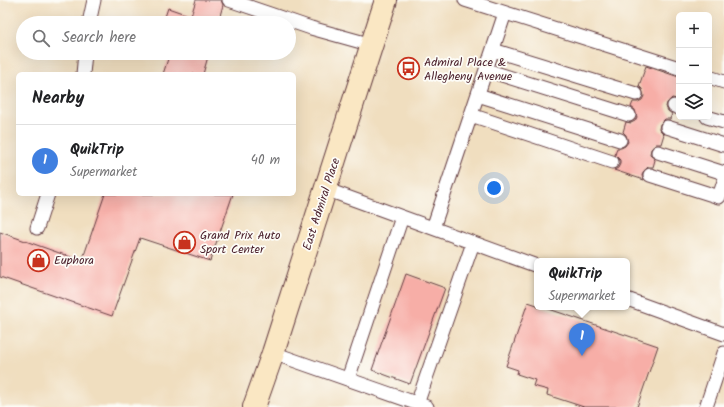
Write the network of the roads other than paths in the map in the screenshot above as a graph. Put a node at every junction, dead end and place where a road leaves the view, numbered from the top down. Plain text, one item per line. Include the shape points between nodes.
1 (94, 0) edge
2 (229, 0) edge
3 (386, 0) edge
4 (465, 0) edge
5 (505, 13) junction
6 (91, 16) edge
7 (276, 16) edge
8 (296, 23) edge
9 (372, 45) junction
10 (493, 50) junction
11 (84, 60) edge
12 (676, 67) edge
13 (486, 70) junction
14 (83, 72) edge
15 (712, 78) edge
16 (724, 82) edge
17 (636, 94) dead end
18 (478, 96) junction
19 (471, 115) junction
20 (629, 115) dead end
21 (712, 118) edge
22 (724, 122) edge
23 (667, 127) dead end
24 (620, 140) dead end
25 (724, 145) edge
26 (658, 152) dead end
27 (612, 162) dead end
28 (724, 173) edge
29 (650, 175) dead end
30 (724, 181) edge
31 (325, 189) junction
32 (47, 196) edge
33 (402, 217) junction
34 (37, 228) dead end
35 (433, 228) junction
36 (473, 243) junction
37 (534, 265) edge
38 (630, 300) edge
39 (724, 334) edge
40 (273, 353) junction
41 (724, 353) edge
42 (348, 379) junction
43 (422, 405) edge
44 (254, 407) edge
45 (706, 407) edge

1 - 6 lane
2 - 7 lane
3 - 9 main road, East Admiral Place
4 - 5 lane
5 - 10 lane
5 - 12 lane
8 - 9 lane
9 - 31 main road, East Admiral Place
10 - 13 lane
10 - 17 lane
11 - 14 lane
13 - 18 lane
13 - 20 lane
15 - 16 lane
18 - 19 lane
18 - 24 lane
19 - 27 lane
19 - 35 lane
21 - 22 lane
23 - 25 lane
26 - 28 lane
29 - 30 lane via 719,197
31 - 33 lane
31 - 40 main road, East Admiral Place
32 - 34 lane
33 - 35 lane
33 - 42 lane
35 - 36 lane
36 - 37 lane
36 - 43 lane
38 - 39 lane
40 - 42 lane
40 - 44 main road, East Admiral Place
41 - 45 lane
42 - 43 lane

